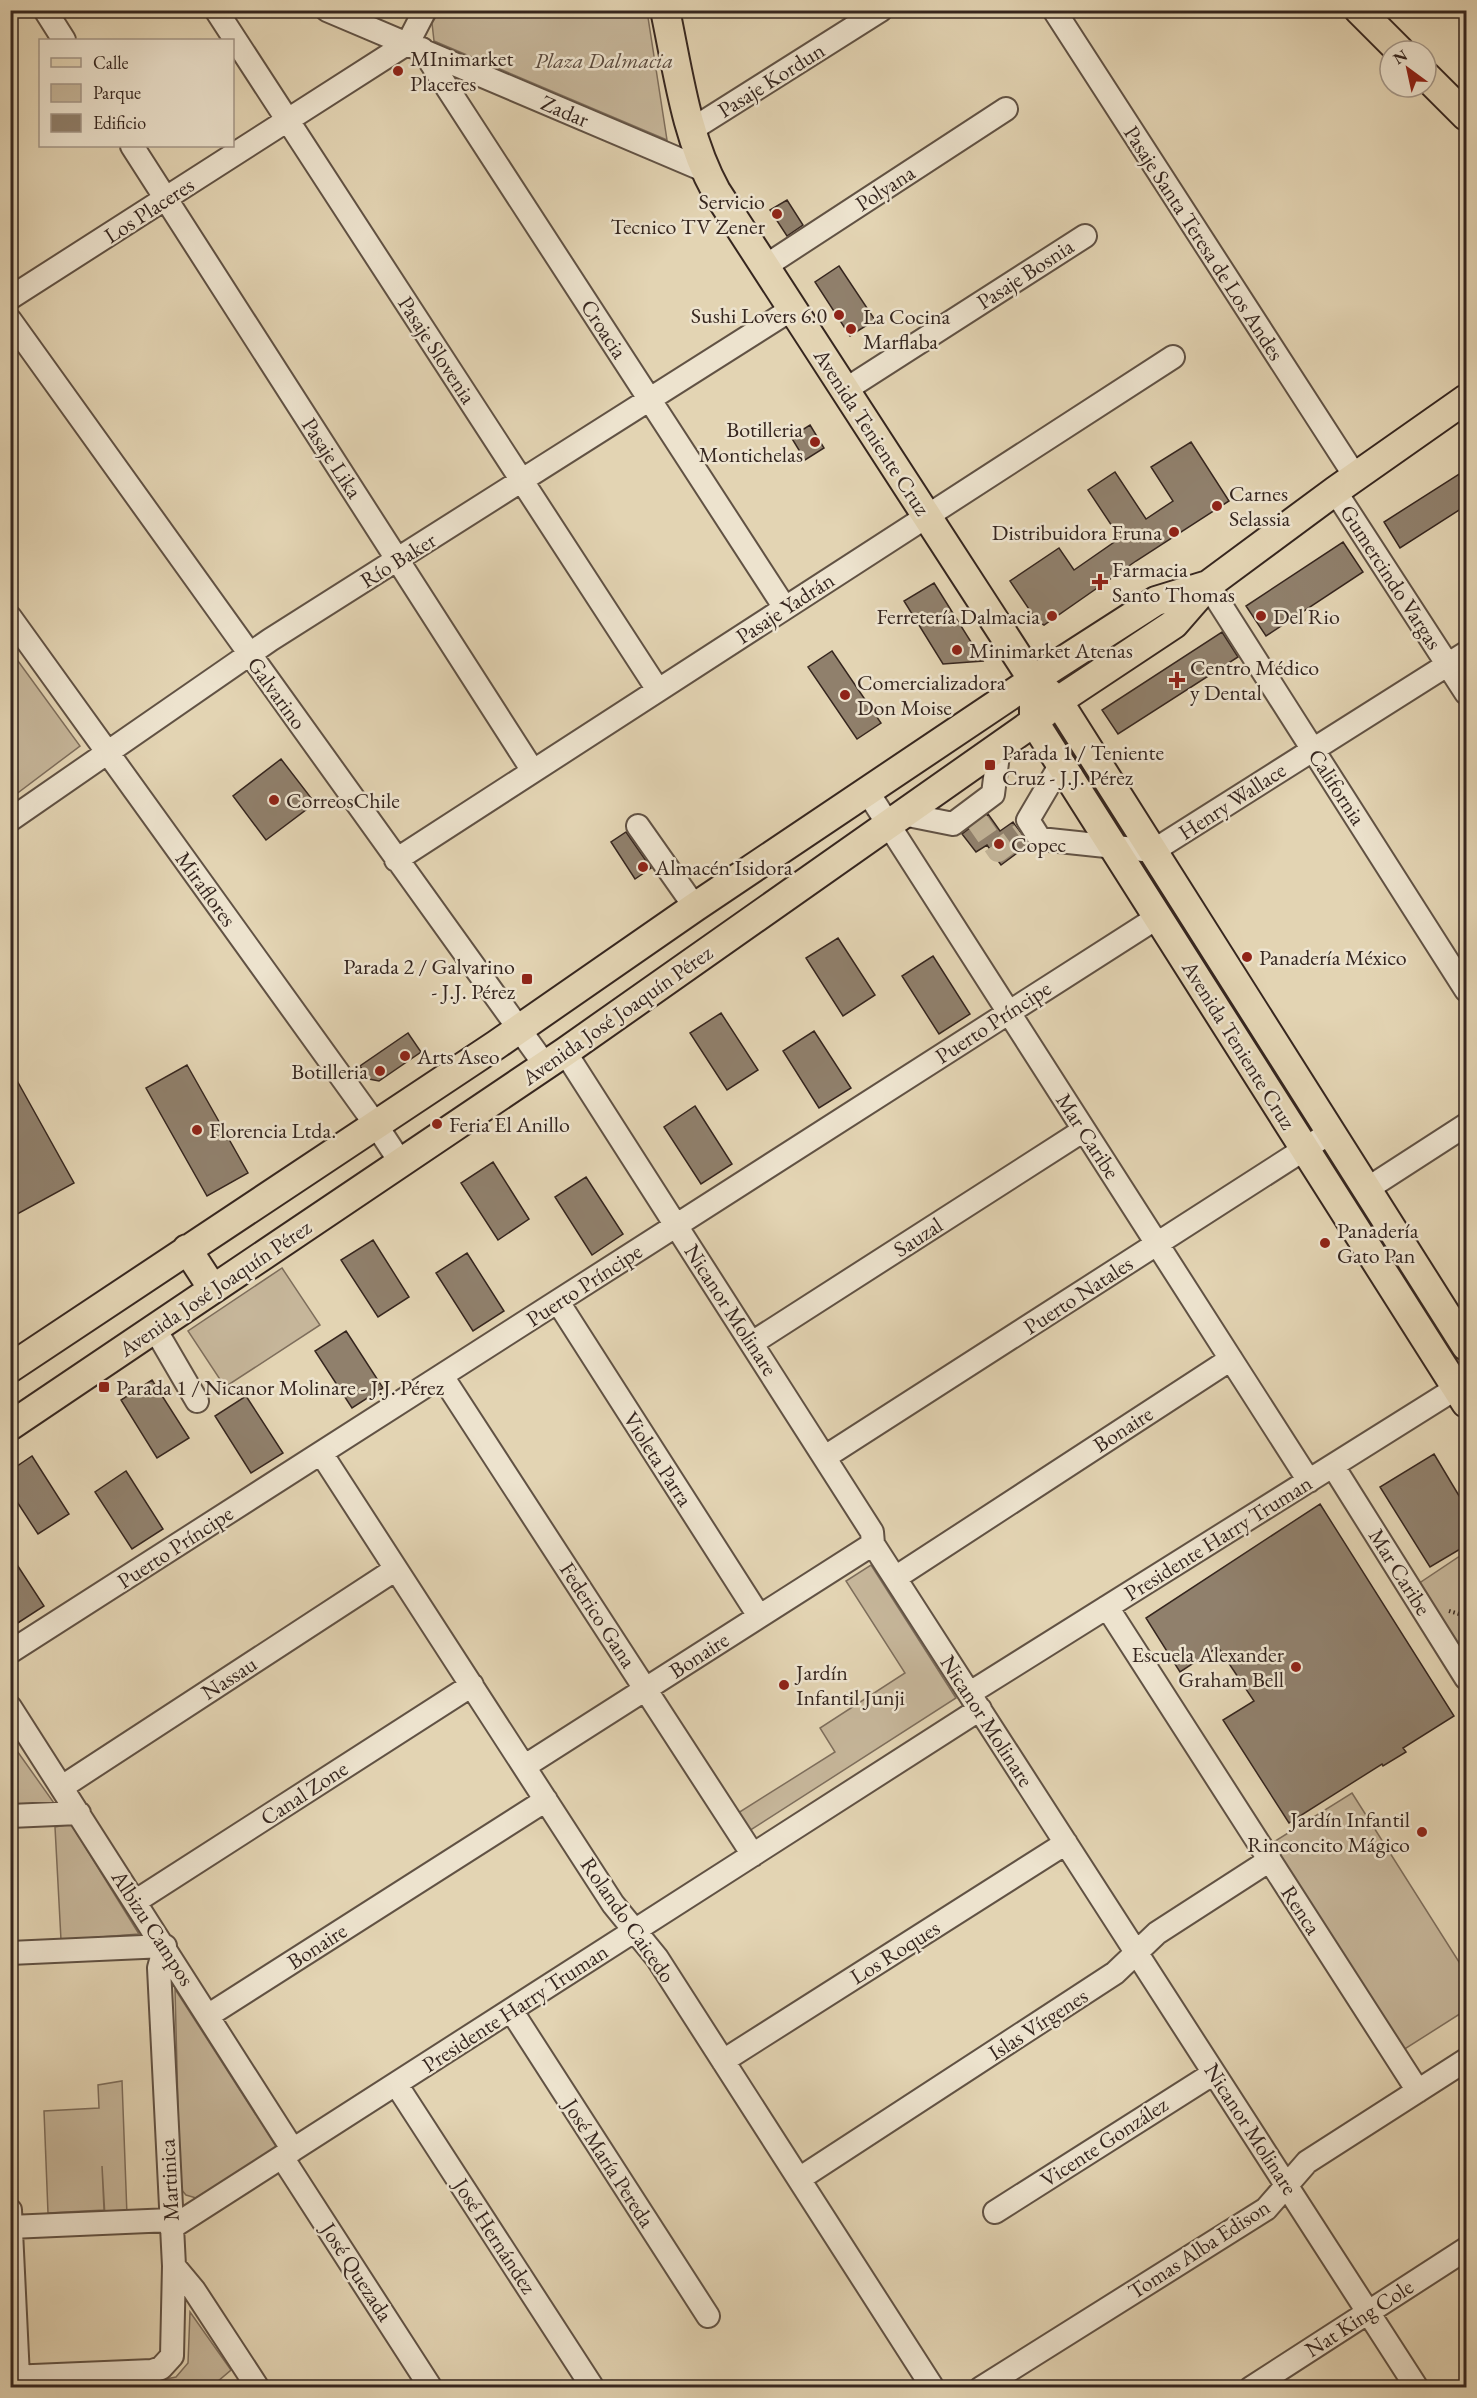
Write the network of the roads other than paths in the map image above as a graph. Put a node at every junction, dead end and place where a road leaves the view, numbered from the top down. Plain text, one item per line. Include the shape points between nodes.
1 (45, 10) edge
2 (216, 10) edge
3 (327, 10) edge
4 (425, 10) edge
5 (665, 10) edge
6 (1053, 10) edge
7 (1360, 11) edge
8 (870, 13) edge
9 (63, 39) edge
10 (1388, 39) edge
11 (415, 46) junction
12 (1438, 88) edge
13 (1006, 109) dead end
14 (1467, 116) edge
15 (288, 121) junction
16 (691, 130) junction
17 (133, 147) edge
18 (704, 170) junction
19 (166, 199) junction
20 (1085, 236) dead end
21 (764, 267) junction
22 (10, 298) edge
23 (792, 309) junction
24 (10, 320) edge
25 (1173, 357) dead end
26 (845, 390) junction
27 (649, 399) junction
28 (1467, 399) edge
29 (522, 481) junction
30 (1345, 484) junction
31 (927, 516) junction
32 (398, 560) junction
33 (1208, 585) junction
34 (785, 608) junction
35 (10, 617) edge
36 (249, 655) junction
37 (1457, 659) edge
38 (1033, 680) junction
39 (658, 690) junction
40 (1467, 693) edge
41 (1058, 701) junction
42 (1034, 722) junction
43 (999, 747) junction
44 (1313, 749) junction
45 (108, 753) junction
46 (1061, 764) junction
47 (533, 771) junction
48 (867, 791) junction
49 (896, 819) junction
50 (10, 820) edge
51 (638, 826) dead end
52 (1114, 846) junction
53 (1153, 851) junction
54 (396, 860) junction
55 (695, 907) junction
56 (1158, 917) junction
57 (1467, 990) edge
58 (1009, 1012) junction
59 (520, 1029) junction
60 (555, 1058) junction
61 (376, 1125) junction
62 (1467, 1125) edge
63 (1084, 1130) junction
64 (1331, 1132) junction
65 (1305, 1149) junction
66 (401, 1163) junction
67 (1367, 1189) junction
68 (676, 1225) junction
69 (1157, 1244) junction
70 (187, 1249) junction
71 (213, 1289) junction
72 (558, 1302) junction
73 (155, 1329) junction
74 (752, 1343) junction
75 (1467, 1346) edge
76 (1231, 1359) junction
77 (10, 1368) edge
78 (442, 1376) junction
79 (1463, 1391) edge
80 (197, 1401) dead end
81 (10, 1426) edge
82 (321, 1453) junction
83 (825, 1457) junction
84 (1333, 1466) junction
85 (1309, 1481) junction
86 (873, 1544) junction
87 (396, 1569) junction
88 (895, 1578) junction
89 (1107, 1607) junction
90 (759, 1617) junction
91 (10, 1652) edge
92 (1467, 1678) edge
93 (472, 1685) junction
94 (646, 1689) junction
95 (975, 1701) junction
96 (10, 1707) edge
97 (525, 1766) junction
98 (62, 1787) junction
99 (546, 1800) junction
100 (79, 1813) junction
101 (10, 1816) edge
102 (1066, 1843) junction
103 (753, 1855) junction
104 (1269, 1860) junction
105 (136, 1901) junction
106 (634, 1931) junction
107 (165, 1946) junction
108 (1137, 1952) junction
109 (10, 1953) edge
110 (511, 2010) junction
111 (208, 2015) junction
112 (1467, 2060) edge
113 (723, 2061) junction
114 (1214, 2073) junction
115 (396, 2084) junction
116 (1418, 2091) junction
117 (288, 2153) junction
118 (799, 2179) junction
119 (1287, 2186) junction
120 (10, 2210) edge
121 (995, 2212) dead end
122 (171, 2224) junction
123 (11, 2227) edge
124 (1467, 2249) edge
125 (174, 2266) junction
126 (1368, 2312) junction
127 (708, 2316) dead end
128 (14, 2377) edge
129 (57, 2381) edge
130 (258, 2388) edge
131 (431, 2388) edge
132 (593, 2388) edge
133 (933, 2388) edge
134 (981, 2388) edge
135 (1251, 2388) edge
136 (1417, 2388) edge

1 - 9 street
2 - 15 street, Pasaje Slovenia
3 - 11 street, Zadar
4 - 11 street, Los Placeres
5 - 16 main road, Avenida Teniente Cruz
6 - 30 street, Pasaje Santa Teresa de Los Andes
7 - 10 main road
8 - 16 street, Pasaje Kordun
11 - 15 street, Los Placeres
11 - 18 street, Zadar
11 - 27 street, Croacia
12 - 14 main road
13 - 21 street, Polyana
15 - 19 street, Los Placeres
15 - 29 street, Pasaje Slovenia
16 - 18 main road, Avenida Teniente Cruz
17 - 19 street, Pasaje Lika
18 - 21 main road, Avenida Teniente Cruz
19 - 22 street, Los Placeres
19 - 32 street, Pasaje Lika
20 - 26 street, Pasaje Bosnia
21 - 23 main road, Avenida Teniente Cruz
23 - 26 main road, Avenida Teniente Cruz
23 - 27 street, Río Baker
24 - 36 street, Galvarino
25 - 31 street, Pasaje Yadrán
26 - 31 main road, Avenida Teniente Cruz
27 - 29 street, Río Baker
27 - 34 street, Croacia
28 - 30 main road, Avenida José Joaquín Pérez
29 - 32 street, Río Baker
29 - 39 street, Pasaje Slovenia
30 - 33 main road, Avenida José Joaquín Pérez
30 - 37 street, Gumercindo Vargas
31 - 34 street, Pasaje Yadrán
31 - 38 main road, Avenida Teniente Cruz
32 - 36 street, Río Baker
32 - 47 street, Pasaje Lika
33 - 38 main road, Avenida José Joaquín Pérez via 1156,601
33 - 41 main road, Avenida José Joaquín Pérez via 1174,624
33 - 44 street, California
34 - 39 street, Pasaje Yadrán
35 - 45 street, Miraflores
36 - 45 street, Río Baker
36 - 54 street, Galvarino
37 - 40 street, Gumercindo Vargas
37 - 44 street, Henry Wallace
38 - 41 main road, Avenida Teniente Cruz
38 - 42 main road
38 - 48 main road, Avenida José Joaquín Pérez
39 - 47 street, Pasaje Yadrán
41 - 42 main road, Avenida José Joaquín Pérez
41 - 53 main road, Avenida Teniente Cruz
42 - 43 main road, Avenida José Joaquín Pérez
42 - 46 main road, Avenida Teniente Cruz
43 - 49 main road, Avenida José Joaquín Pérez
43 - 49 street via 993,794 973,815 953,824
44 - 53 street, Henry Wallace
44 - 57 street, California
45 - 50 street, Río Baker
45 - 61 street, Miraflores
46 - 52 main road, Avenida Teniente Cruz
46 - 52 street, Henry Wallace via 1026,830 1040,840
47 - 54 street, Pasaje Yadrán
48 - 49 street, Mar Caribe
48 - 55 main road, Avenida José Joaquín Pérez
49 - 58 street, Mar Caribe
49 - 60 main road, Avenida José Joaquín Pérez
51 - 55 street
52 - 53 street, Henry Wallace
52 - 56 main road, Avenida Teniente Cruz
53 - 64 main road, Avenida Teniente Cruz
54 - 59 street, Galvarino
55 - 59 main road, Avenida José Joaquín Pérez
56 - 58 street, Puerto Príncipe
56 - 65 main road, Avenida Teniente Cruz
58 - 63 street, Mar Caribe
58 - 68 street, Puerto Príncipe
59 - 60 street, Galvarino
59 - 61 main road, Avenida José Joaquín Pérez
60 - 66 main road, Avenida José Joaquín Pérez
60 - 68 street, Nicanor Molinare
61 - 66 street, Miraflores
61 - 70 main road, Avenida José Joaquín Pérez
62 - 67 street
63 - 69 street, Mar Caribe
63 - 74 street, Sauzal
64 - 65 street, Puerto Natales
64 - 67 main road, Avenida Teniente Cruz
65 - 69 street, Puerto Natales
65 - 79 main road, Avenida Teniente Cruz
66 - 71 main road, Avenida José Joaquín Pérez
67 - 75 main road, Avenida Teniente Cruz
68 - 72 street, Puerto Príncipe
68 - 74 street, Nicanor Molinare
69 - 76 street, Mar Caribe
69 - 83 street, Puerto Natales
70 - 71 main road
70 - 77 main road, Avenida José Joaquín Pérez
71 - 73 main road, Avenida José Joaquín Pérez
72 - 78 street, Puerto Príncipe
72 - 90 street, Violeta Parra
73 - 80 street
73 - 81 main road, Avenida José Joaquín Pérez
74 - 83 street, Nicanor Molinare
76 - 85 street, Mar Caribe
76 - 88 street, Bonaire
78 - 82 street, Puerto Príncipe
78 - 94 street, Federico Gana
79 - 84 street, Presidente Harry Truman
82 - 87 street, Rolando Caicedo
82 - 91 street, Puerto Príncipe
83 - 86 street, Nicanor Molinare via 872,1532
84 - 85 street, Presidente Harry Truman
84 - 92 street, Mar Caribe
85 - 89 street, Presidente Harry Truman
86 - 88 street, Nicanor Molinare
86 - 90 street, Bonaire
87 - 93 street, Rolando Caicedo
87 - 98 street, Nassau
88 - 95 street, Nicanor Molinare
89 - 95 street, Presidente Harry Truman
89 - 104 street, Renca
90 - 94 street, Bonaire
93 - 97 street, Rolando Caicedo
93 - 105 street, Canal Zone
94 - 97 street, Bonaire
94 - 103 street, Federico Gana
95 - 102 street, Nicanor Molinare
95 - 103 street, Presidente Harry Truman
96 - 98 street, Albizu Campos
97 - 99 street, Rolando Caicedo
98 - 100 street, Albizu Campos
99 - 106 street, Rolando Caicedo
99 - 111 street, Bonaire
100 - 101 street
100 - 105 street, Albizu Campos
102 - 108 street, Nicanor Molinare
102 - 113 street, Los Roques
103 - 106 street, Presidente Harry Truman
104 - 108 street, Islas Vírgenes via 1157,1933
104 - 116 street, Renca
105 - 107 street, Albizu Campos
106 - 110 street, Presidente Harry Truman
106 - 113 street, Rolando Caicedo via 657,1958
107 - 109 street
107 - 111 street, Albizu Campos
107 - 122 street, Martinica via 159,1968
108 - 114 street, Nicanor Molinare
108 - 118 street, Islas Vírgenes via 1115,1973
110 - 115 street, Presidente Harry Truman
110 - 127 street, José María Pereda
111 - 117 street, Albizu Campos
112 - 116 street, Tomas Alba Edison
113 - 118 street, Rolando Caicedo
114 - 119 street, Nicanor Molinare
114 - 121 street, Vicente González
115 - 117 street, Presidente Harry Truman
115 - 132 street, José Hernández
116 - 119 street, Tomas Alba Edison via 1307,2162
117 - 122 street, Presidente Harry Truman
117 - 131 street, José Quezada
118 - 133 street, Rolando Caicedo
119 - 126 street, Nicanor Molinare
119 - 134 street, Tomas Alba Edison via 1266,2209
120 - 123 street
122 - 123 street
122 - 125 street, Martinica
123 - 128 street
124 - 126 street, Nat King Cole
125 - 129 street, Martinica via 173,2348 168,2363 152,2371
125 - 130 street
126 - 135 street, Nat King Cole
126 - 136 street, Nicanor Molinare
128 - 129 street

